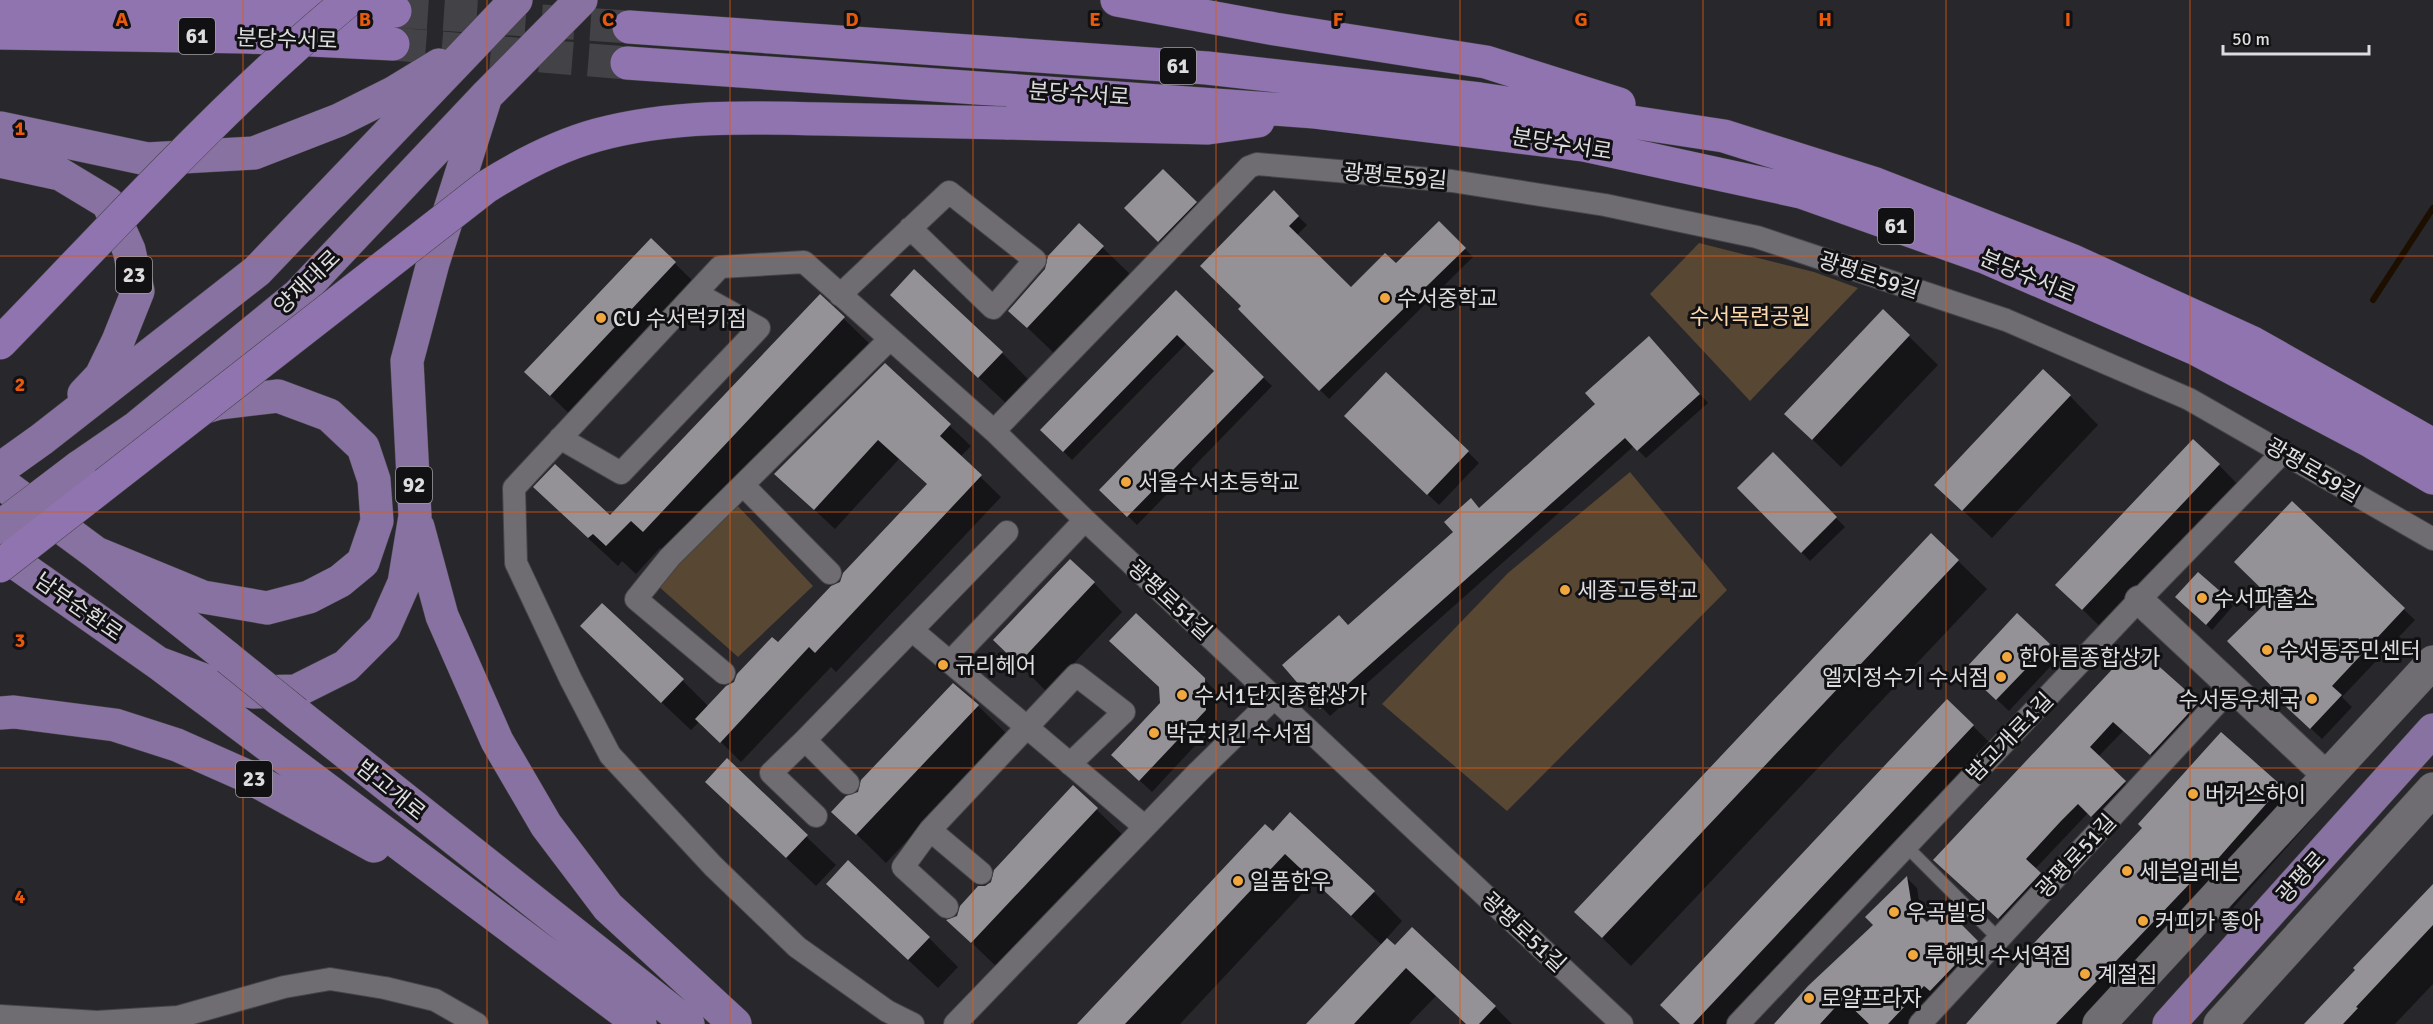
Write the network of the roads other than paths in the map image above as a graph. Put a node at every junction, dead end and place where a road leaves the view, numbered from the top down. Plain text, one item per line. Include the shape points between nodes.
1 (349, 0) edge
2 (516, 0) edge
3 (581, 0) edge
4 (1117, 0) edge
5 (0, 1) edge
6 (395, 11) tunnel mouth
7 (629, 27) tunnel mouth
8 (0, 33) edge
9 (477, 43) junction
10 (393, 44) tunnel mouth
11 (627, 63) tunnel mouth
12 (486, 96) junction
13 (1315, 112) junction
14 (0, 128) edge
15 (1724, 136) junction
16 (0, 160) edge
17 (910, 228) junction
18 (696, 293) junction
19 (840, 295) junction
20 (889, 340) junction
21 (0, 343) edge
22 (137, 427) junction
23 (994, 431) junction
24 (560, 438) junction
25 (42, 439) junction
26 (2433, 445) edge
27 (2283, 452) junction
28 (0, 470) edge
29 (2433, 478) edge
30 (0, 482) edge
31 (743, 485) junction
32 (415, 516) junction
33 (1084, 520) junction
34 (0, 527) edge
35 (1007, 532) dead end
36 (2433, 539) edge
37 (0, 552) edge
38 (96, 554) junction
39 (0, 566) edge
40 (830, 573) dead end
41 (2139, 600) junction
42 (913, 631) junction
43 (950, 662) junction
44 (2433, 662) edge
45 (158, 663) junction
46 (724, 673) dead end
47 (2232, 687) junction
48 (1275, 697) junction
49 (0, 713) edge
50 (1027, 727) junction
51 (2433, 730) edge
52 (805, 740) junction
53 (1070, 764) junction
54 (2327, 776) junction
55 (848, 783) dead end
56 (2433, 789) edge
57 (816, 816) dead end
58 (1145, 827) junction
59 (930, 830) junction
60 (1906, 846) junction
61 (981, 873) dead end
62 (486, 907) junction
63 (947, 907) dead end
64 (1999, 939) junction
65 (0, 1016) edge
66 (477, 1024) edge
67 (639, 1024) edge
68 (688, 1024) edge
69 (735, 1024) edge
70 (913, 1024) edge
71 (955, 1024) edge
72 (1622, 1024) edge
73 (1738, 1024) edge
74 (1920, 1024) edge
75 (2099, 1024) edge
76 (2169, 1024) edge
77 (2220, 1024) edge

1 - 21 highway, bridge via 240,97
2 - 9 main road, 양재대로
3 - 12 main road, 양재대로 / 92
4 - 15 highway via 1486,62
5 - 6 highway, 분당수서로 / 61
7 - 15 highway, 분당수서로 / 61 via 1207,68 1480,99
8 - 10 highway, 분당수서로 / 61
9 - 14 main road via 339,120 254,153 147,159
9 - 25 main road, 양재대로 via 257,271
11 - 13 highway, 분당수서로 / 61
12 - 22 main road, 양재대로 via 298,295
12 - 32 main road, 92 via 433,263 407,361
13 - 29 highway, 분당수서로 / 61 via 1584,145 1801,192 1987,258 2194,348
13 - 39 highway, bridge via 1208,128 738,117 669,122 597,135 551,151 486,187
15 - 26 highway, 분당수서로 / 61 via 1876,184 2071,260 2253,343
16 - 25 main road, 23 via 60,174 108,203 129,250 138,291 101,376
17 - 17 street via 949,192 1035,260 993,308
17 - 19 street
18 - 19 street, 광평로51길 via 720,267 804,262
18 - 24 street, 광평로51길
18 - 24 street via 759,328 621,473
19 - 20 street, 광평로51길
20 - 23 street, 광평로51길
20 - 31 street
22 - 34 main road, 양재대로, bridge
22 - 38 main road via 219,404 278,396 329,414 363,447 374,480 376,521 363,562 340,581 309,597 267,608 203,597
23 - 27 street, 광평로59길 via 1249,167 1257,164 1452,181 1605,205 1757,237 2006,320 2189,399
23 - 33 street, 광평로51길
24 - 70 street, 광평로51길 via 514,489 516,563 610,754 713,866 797,947 886,1011
25 - 28 main road, 양재대로 / 23
27 - 36 street, 광평로59길
27 - 41 street, 밤고개로1길
30 - 38 main road
31 - 40 street
31 - 46 street via 670,557 636,599
32 - 45 main road, 92 via 404,583 384,628 346,666 296,691 253,692 220,686
32 - 69 main road via 442,616 497,741 546,825 608,907
33 - 43 street
33 - 48 street, 광평로51길
35 - 42 street
37 - 45 main road, 남부순환로 / 92
38 - 68 main road, 밤고개로, bridge
41 - 47 street
41 - 60 street, 밤고개로1길
42 - 43 street
42 - 52 street
43 - 50 street
44 - 54 main road
45 - 62 main road, 밤고개로
47 - 54 street
47 - 64 street, 광평로51길
48 - 58 street
48 - 72 street, 광평로51길
49 - 62 main road, 23 via 115,724 177,745 249,777
50 - 53 street
50 - 53 street via 1076,675 1124,712
50 - 59 street
51 - 76 main road, 광평로
52 - 55 street
52 - 57 street via 771,773
53 - 58 street
54 - 75 main road
56 - 77 main road
58 - 71 street
59 - 61 street
59 - 63 street via 903,867
60 - 64 lane
60 - 73 street, 밤고개로1길
62 - 67 main road, 밤고개로 / 23
64 - 74 street, 광평로51길
65 - 66 street via 97,1022 177,1017 284,987 330,979 435,1000

